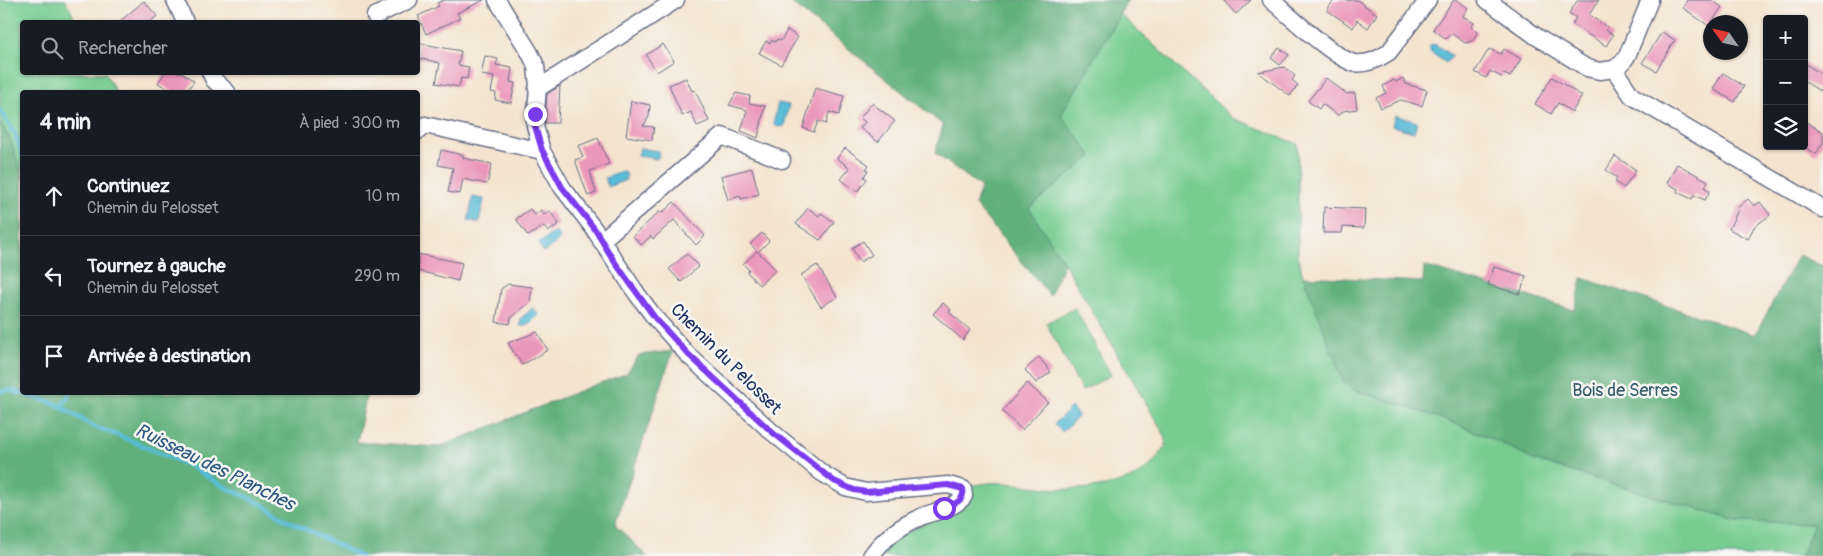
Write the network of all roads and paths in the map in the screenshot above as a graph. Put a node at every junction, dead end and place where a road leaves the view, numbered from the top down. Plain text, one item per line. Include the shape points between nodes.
1 (175, 0) edge
2 (409, 0) edge
3 (497, 0) edge
4 (676, 0) edge
5 (1271, 0) edge
6 (1428, 0) edge
7 (1487, 0) edge
8 (1650, 0) edge
9 (375, 16) dead end
10 (184, 20) edge
11 (1614, 69) junction
12 (212, 75) edge
13 (538, 89) junction
14 (225, 90) edge
15 (420, 129) edge
16 (542, 150) junction
17 (782, 160) dead end
18 (1823, 209) edge
19 (601, 241) junction
20 (872, 556) edge

1 - 10 street
2 - 9 street
3 - 13 street, Chemin du Pelosset via 536,66
4 - 13 street
5 - 6 street via 1344,59 1366,63 1389,52
7 - 11 street via 1587,68 1600,71
8 - 11 street via 1627,56
11 - 18 street via 1632,96
12 - 14 street
13 - 16 street, Chemin du Pelosset via 535,126
15 - 16 street via 425,125
16 - 19 street, Chemin du Pelosset via 562,187
17 - 19 street via 722,136
19 - 20 street, Chemin du Pelosset via 655,318 688,354 772,432 822,473 845,487 866,492 948,485 963,489 964,496 956,504 904,525 884,539

